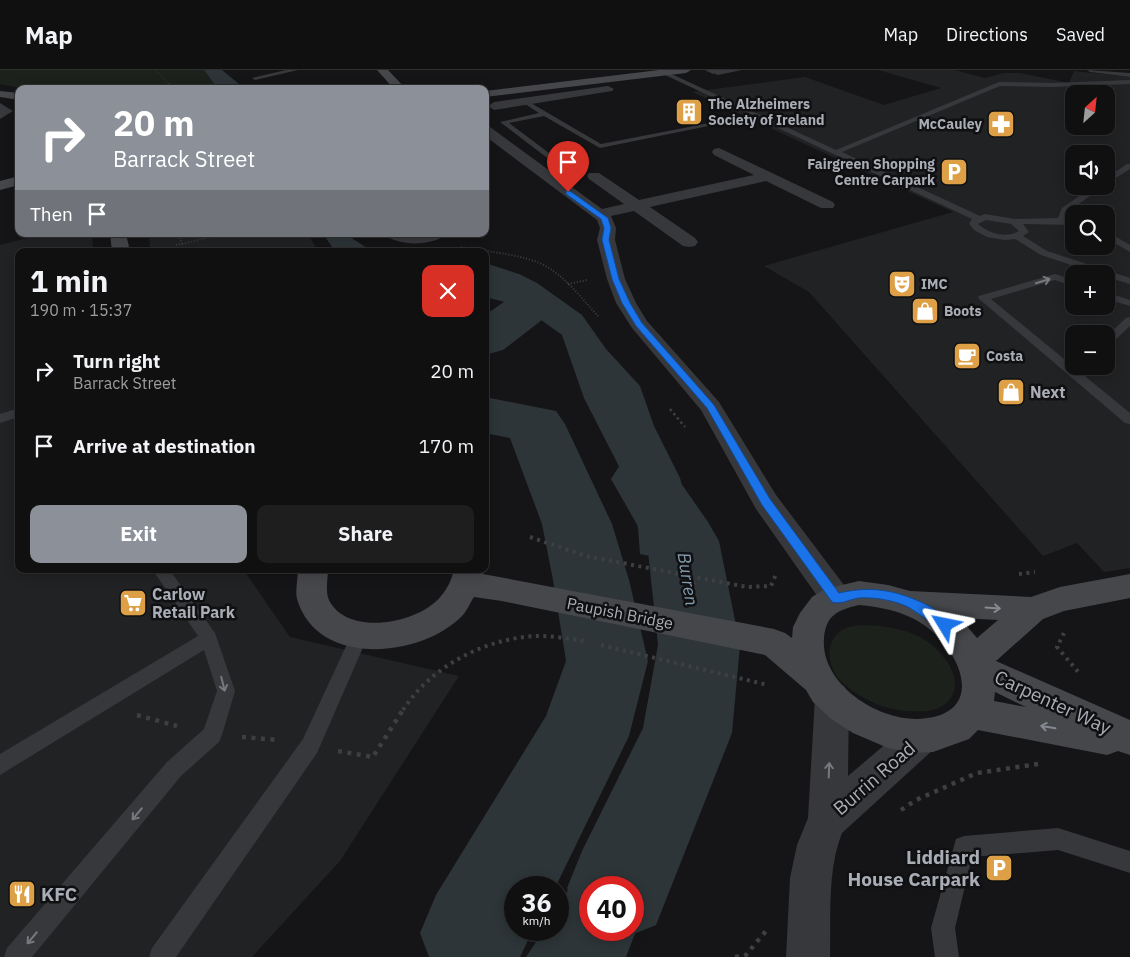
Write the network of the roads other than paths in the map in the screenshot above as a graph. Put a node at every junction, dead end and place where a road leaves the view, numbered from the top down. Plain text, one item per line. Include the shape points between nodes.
1 (295, 70) edge
2 (382, 70) edge
3 (686, 70) edge
4 (739, 70) edge
5 (1090, 70) edge
6 (712, 71) edge
7 (665, 73) junction
8 (1130, 75) edge
9 (255, 78) dead end
10 (1130, 82) edge
11 (397, 85) edge
12 (562, 85) junction
13 (608, 89) dead end
14 (0, 94) edge
15 (489, 94) edge
16 (574, 94) junction
17 (15, 96) edge
18 (524, 101) junction
19 (494, 106) dead end
20 (0, 108) edge
21 (0, 114) edge
22 (543, 114) junction
23 (730, 121) dead end
24 (489, 133) edge
25 (719, 152) dead end
26 (837, 152) junction
27 (550, 158) dead end
28 (1130, 166) edge
29 (594, 176) dead end
30 (769, 176) junction
31 (1115, 176) edge
32 (15, 181) edge
33 (0, 186) edge
34 (1087, 195) edge
35 (827, 205) dead end
36 (638, 206) junction
37 (599, 214) junction
38 (978, 218) junction
39 (1062, 221) junction
40 (1065, 221) edge
41 (1014, 222) junction
42 (1016, 236) junction
43 (397, 237) edge
44 (430, 237) edge
45 (1115, 240) edge
46 (689, 242) dead end
47 (1130, 249) edge
48 (1065, 281) edge
49 (1130, 281) edge
50 (1115, 298) edge
51 (1130, 303) edge
52 (1130, 320) edge
53 (1115, 334) edge
54 (1065, 360) edge
55 (1084, 375) edge
56 (15, 413) edge
57 (0, 419) edge
58 (1130, 420) edge
59 (163, 573) edge
60 (312, 573) edge
61 (468, 576) edge
62 (1130, 586) edge
63 (836, 598) junction
64 (910, 602) junction
65 (1046, 605) junction
66 (810, 623) junction
67 (359, 636) junction
68 (209, 638) junction
69 (774, 643) junction
70 (975, 663) junction
71 (826, 690) junction
72 (971, 713) junction
73 (921, 737) junction
74 (1130, 738) edge
75 (1130, 742) edge
76 (0, 765) edge
77 (828, 819) junction
78 (1130, 862) edge
79 (16, 957) edge
80 (161, 957) edge
81 (808, 957) edge
82 (947, 957) edge

1 - 9 lane
2 - 11 street
3 - 7 street
4 - 6 lane
5 - 8 lane
7 - 12 street
7 - 26 lane
10 - 26 lane via 999,84
12 - 15 street
12 - 16 street
13 - 16 street
14 - 17 street
16 - 18 street
18 - 19 street
18 - 22 lane
20 - 21 street via 7,111
22 - 23 lane via 600,146
22 - 27 lane via 502,122
24 - 37 street
25 - 30 street
26 - 38 lane
28 - 31 lane
29 - 36 street
30 - 35 street
30 - 36 street
32 - 33 street
34 - 39 lane via 1065,210
36 - 37 street
36 - 46 street
37 - 63 street via 608,228 606,240 626,303 639,324 711,407 766,502
38 - 41 lane via 995,217
38 - 42 lane via 973,224 981,231 998,236
39 - 40 lane
39 - 41 lane
41 - 42 lane via 1024,229
42 - 49 lane via 1044,253
43 - 44 lane via 415,240
45 - 47 lane
54 -> 48 lane via 983,298 1055,277
50 - 51 lane
52 - 53 lane
55 - 58 lane
56 - 57 lane
59 - 68 lane
60 - 67 street via 312,601 322,617 338,629
61 - 67 street via 455,603 436,619 413,631 386,637
61 - 69 street, Paupish Bridge via 502,589
62 - 65 street
63 - 64 street via 859,593 884,594
63 - 66 street via 822,607
64 -> 65 street
64 - 70 street via 935,616 956,634
65 - 70 street
66 - 69 street
66 - 71 street via 806,635 807,653 813,671
67 - 80 lane via 310,746
68 - 76 lane
68 -> 79 lane via 226,691 212,735 174,769
69 - 71 street, Paupish Bridge
70 - 72 street via 980,683 977,704
70 - 74 street, Carpenter Way
71 - 73 street via 843,708 864,722 893,733
77 -> 71 street, Burrin Road
72 - 73 street via 966,721 946,732
75 -> 72 street, Carpenter Way
73 - 77 street, Burrin Road
77 - 81 street, Burrin Road via 817,846 811,878
78 - 82 lane via 1058,839 964,847 943,928

